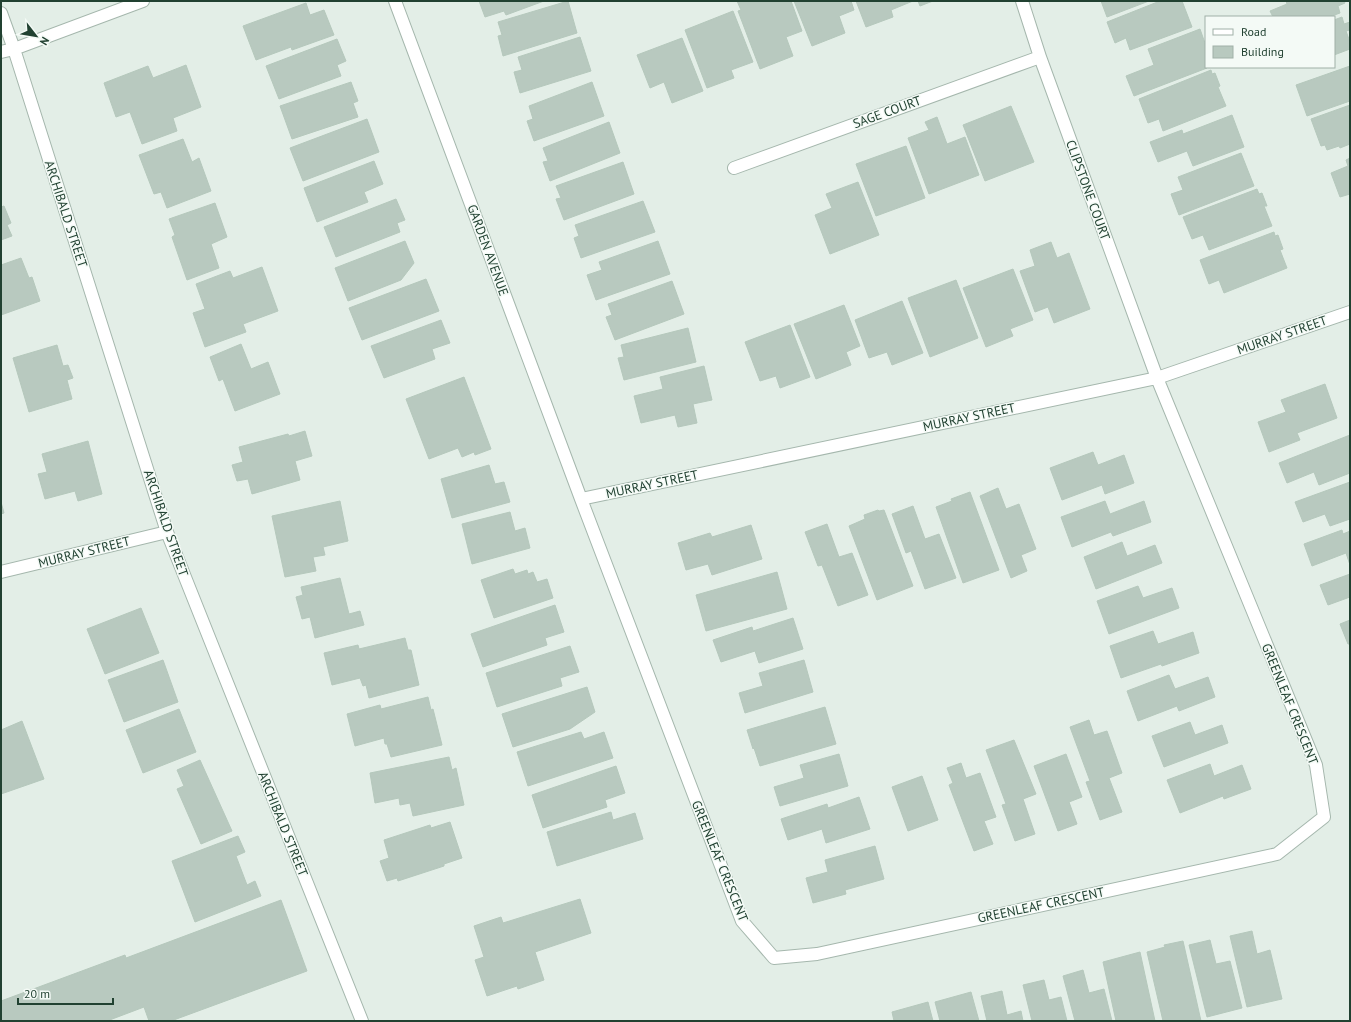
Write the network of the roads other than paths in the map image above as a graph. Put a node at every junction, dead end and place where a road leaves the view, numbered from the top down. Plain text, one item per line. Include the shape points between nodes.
1 (143, 1) edge
2 (395, 1) edge
3 (1022, 1) edge
4 (1, 13) edge
5 (14, 49) junction
6 (1, 52) edge
7 (1040, 57) junction
8 (734, 168) dead end
9 (1350, 312) edge
10 (1157, 378) junction
11 (581, 499) junction
12 (167, 532) junction
13 (1, 572) edge
14 (362, 1021) edge

1 - 5 street
2 - 11 street, GARDEN AVENUE
3 - 7 street, CLIPSTONE COURT
4 - 5 street, ARCHIBALD STREET
5 - 6 street
5 - 12 street, ARCHIBALD STREET
7 - 8 street, SAGE COURT
7 - 10 street, CLIPSTONE COURT
9 - 10 street, MURRAY STREET
10 - 11 street, MURRAY STREET
10 - 11 street, GREENLEAF CRESCENT via 1316,765 1324,817 1277,854 818,954 774,958 742,921
12 - 13 street, MURRAY STREET
12 - 14 street, ARCHIBALD STREET

